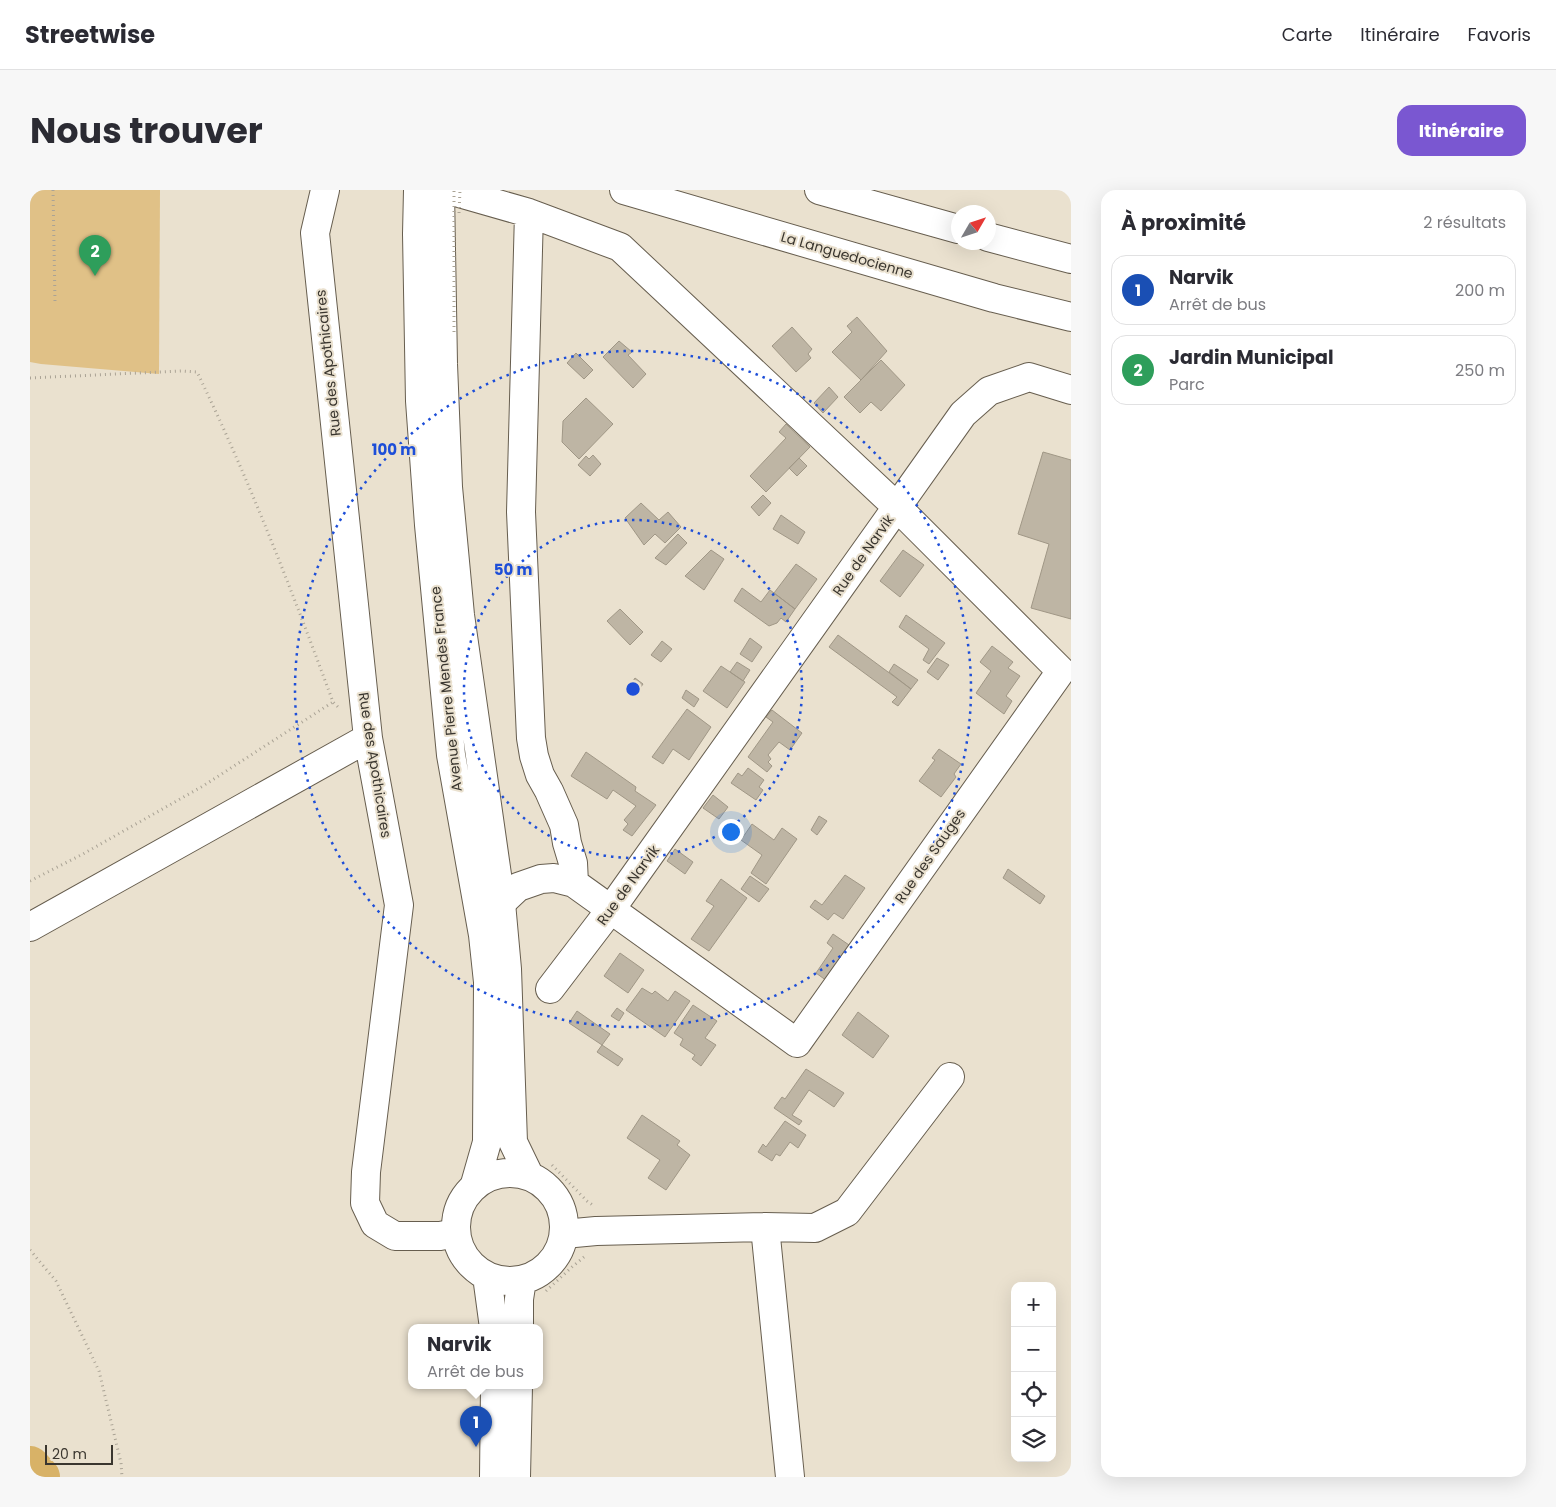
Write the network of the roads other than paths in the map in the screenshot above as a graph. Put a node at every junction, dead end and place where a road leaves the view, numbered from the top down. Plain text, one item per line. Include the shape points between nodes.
1 (325, 190) edge
2 (418, 190) edge
3 (440, 190) edge
4 (624, 190) edge
5 (818, 190) edge
6 (454, 202) edge
7 (529, 213) junction
8 (951, 227) edge
9 (428, 237) junction
10 (996, 239) edge
11 (1071, 259) edge
12 (1071, 318) edge
13 (1071, 390) edge
14 (897, 507) junction
15 (368, 738) junction
16 (574, 883) junction
17 (501, 903) junction
18 (611, 909) junction
19 (30, 926) edge
20 (550, 989) dead end
21 (950, 1077) dead end
22 (540, 1170) junction
23 (476, 1184) junction
24 (765, 1227) junction
25 (456, 1233) junction
26 (564, 1234) junction
27 (488, 1276) junction
28 (532, 1288) junction
29 (494, 1324) edge
30 (519, 1324) edge
31 (495, 1389) edge
32 (518, 1389) edge
33 (494, 1477) edge
34 (516, 1477) edge
35 (790, 1477) edge

1 - 15 main road, Rue des Apothicaires via 315,234
2 - 9 main road, Avenue Pierre Mendes France
3 - 9 main road, Avenue Pierre Mendes France
4 - 12 main road, La Languedocienne
5 - 8 main road
6 - 7 main road
7 - 14 main road, Rue de Narvik via 620,247
7 - 16 main road via 522,512 531,738 540,775 564,825
9 - 17 main road, Avenue Pierre Mendes France via 442,364 448,487 460,615
9 - 23 main road, Avenue Pierre Mendes France via 420,401 430,535 451,755 483,935 488,982 487,1142
10 - 11 main road
13 - 14 main road via 1029,377 989,390 963,414
14 - 18 main road, Rue de Narvik
14 - 18 main road, Rue des Sauges via 1061,672 797,1043
15 - 19 main road
15 - 25 main road, Rue des Apothicaires via 399,905 366,1172 365,1203 375,1224 395,1236
16 - 17 main road via 554,878 541,879 518,887
16 - 18 main road
17 - 22 main road, Avenue Pierre Mendes France via 507,969 513,1142
18 - 20 main road, Rue de Narvik
21 - 24 main road via 847,1212 815,1228
22 - 23 main road via 492,1175
22 - 26 main road via 564,1216
23 - 25 main road via 460,1206
24 - 26 main road
24 - 35 main road
25 - 27 main road via 461,1251 472,1266
26 - 28 main road via 560,1250 538,1274
27 - 28 main road
27 - 29 main road
28 - 30 main road via 519,1299
31 - 33 main road
32 - 34 main road

